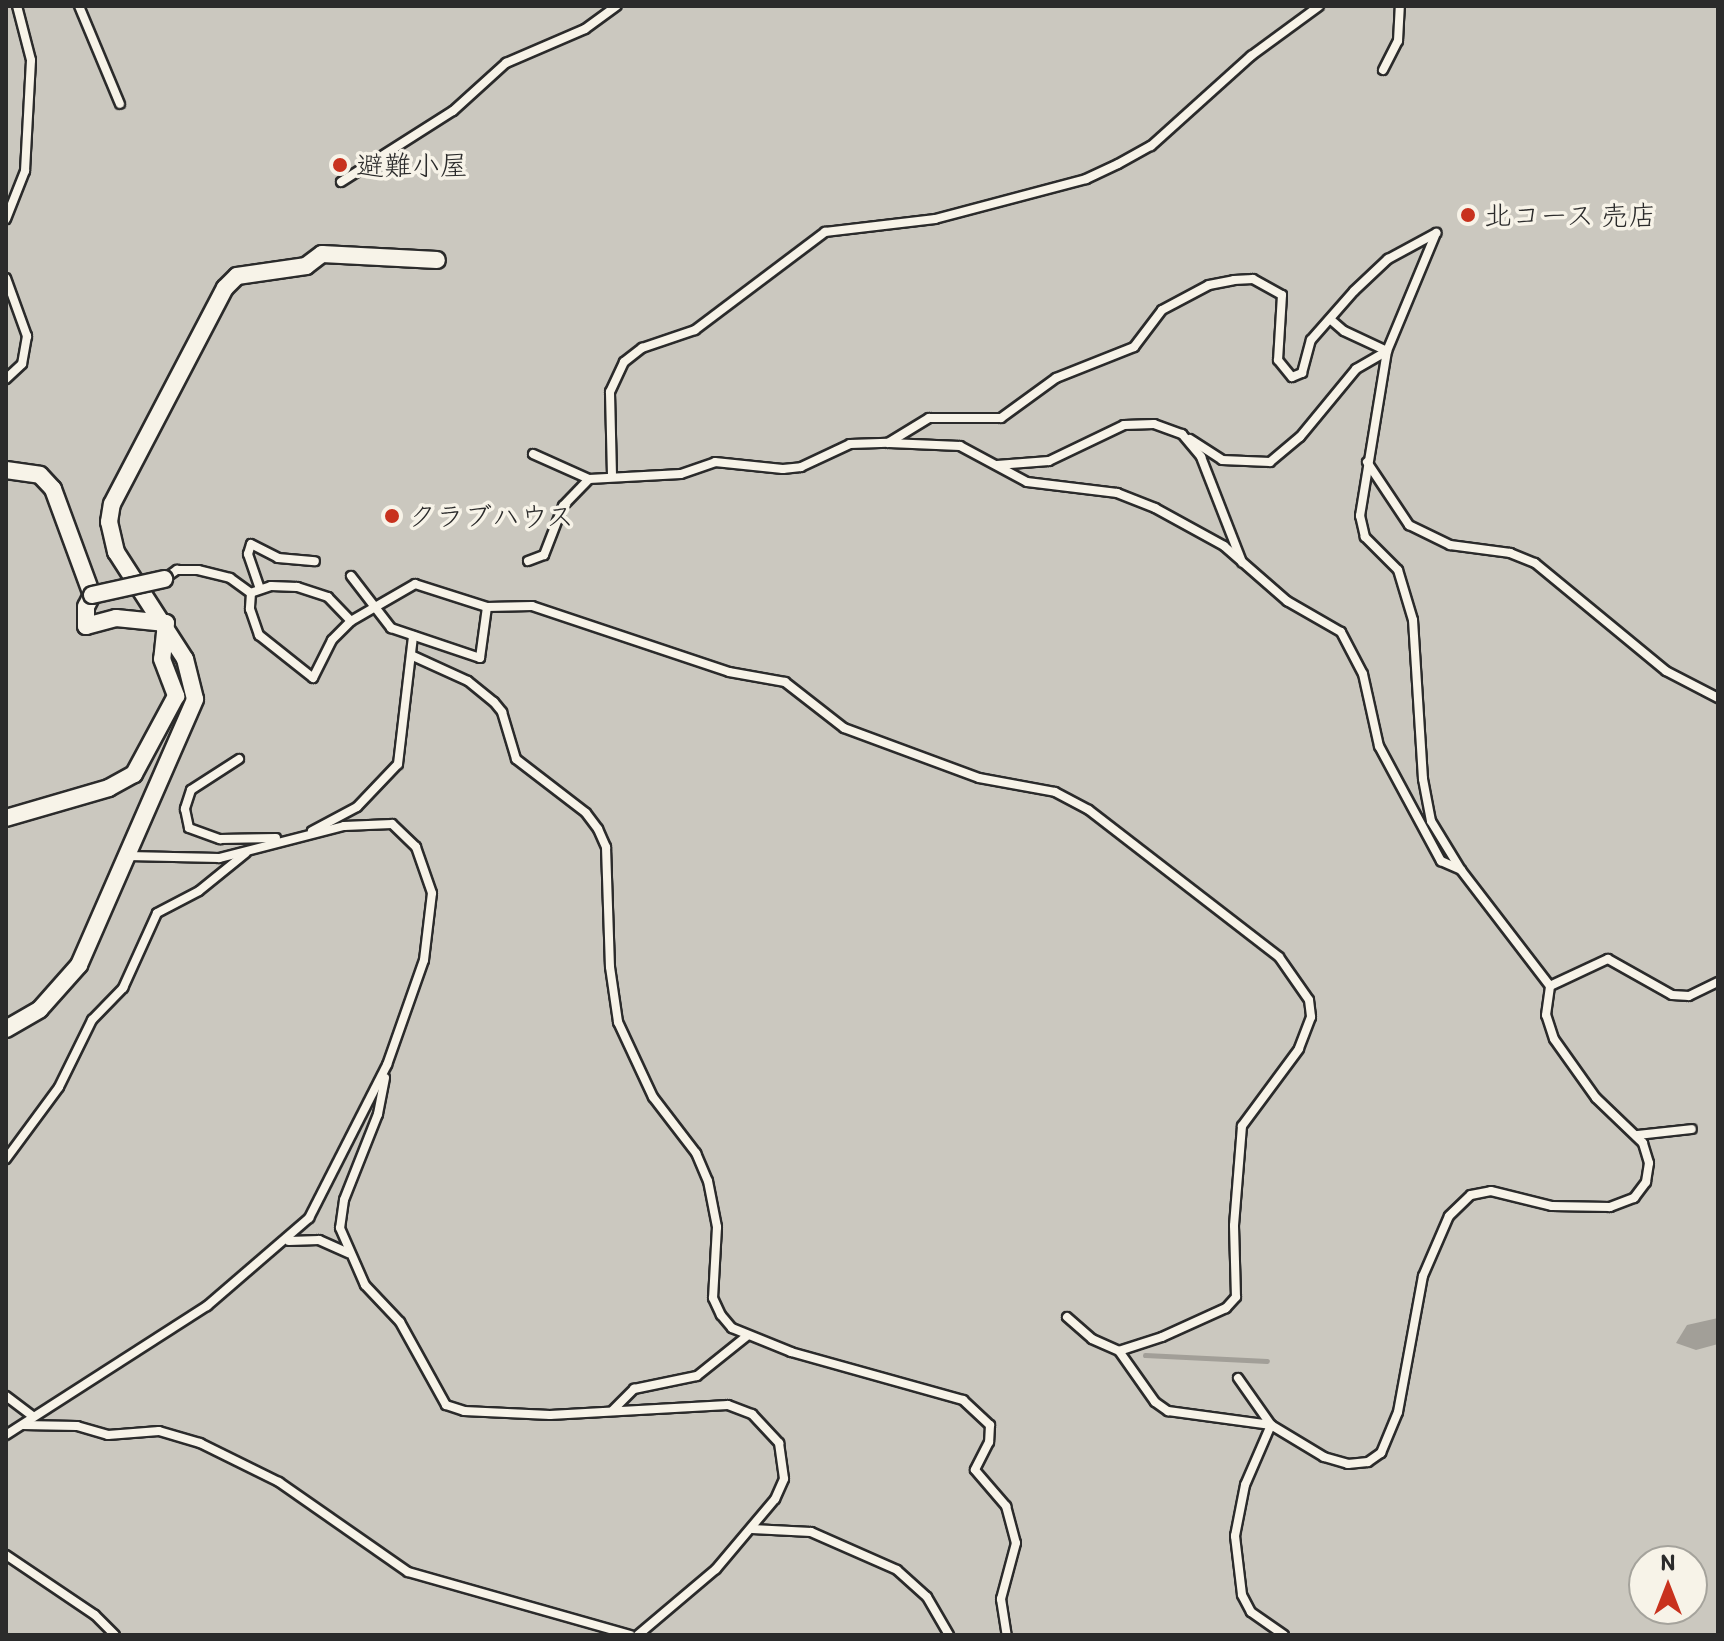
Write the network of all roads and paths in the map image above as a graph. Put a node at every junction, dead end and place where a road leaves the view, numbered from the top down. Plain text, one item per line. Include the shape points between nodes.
1 (17, 6) edge
2 (79, 6) edge
3 (617, 6) edge
4 (1319, 6) edge
5 (1400, 6) edge
6 (1383, 70) dead end
7 (120, 104) dead end
8 (341, 182) dead end
9 (6, 219) edge
10 (437, 260) dead end
11 (6, 278) edge
12 (1330, 319) junction
13 (1387, 351) junction
14 (6, 379) edge
15 (1182, 434) junction
16 (888, 443) junction
17 (533, 454) dead end
18 (1367, 462) junction
19 (992, 465) junction
20 (6, 470) edge
21 (612, 475) junction
22 (589, 479) junction
23 (315, 561) dead end
24 (528, 561) dead end
25 (1242, 564) junction
26 (351, 576) dead end
27 (164, 579) joint
28 (255, 591) junction
29 (92, 595) junction
30 (487, 607) junction
31 (376, 610) junction
32 (351, 621) junction
33 (166, 623) junction
34 (413, 636) junction
35 (413, 656) junction
36 (1718, 698) edge
37 (239, 759) dead end
38 (6, 818) edge
39 (298, 837) junction
40 (253, 848) junction
41 (128, 856) junction
42 (1461, 870) junction
43 (1718, 982) edge
44 (1550, 986) junction
45 (6, 1029) edge
46 (387, 1065) junction
47 (1692, 1129) dead end
48 (1637, 1135) junction
49 (6, 1159) edge
50 (289, 1241) junction
51 (348, 1253) junction
52 (1067, 1317) dead end
53 (748, 1335) junction
54 (1119, 1351) junction
55 (1238, 1378) dead end
56 (6, 1396) edge
57 (613, 1410) junction
58 (33, 1416) junction
59 (1271, 1425) junction
60 (15, 1427) junction
61 (6, 1435) edge
62 (752, 1529) junction
63 (6, 1555) edge
64 (115, 1635) edge
65 (630, 1635) edge
66 (638, 1635) edge
67 (949, 1635) edge
68 (1007, 1635) edge
69 (1284, 1635) edge

1 - 9 lane via 30,76 25,171
2 - 7 lane
3 - 8 lane via 585,29 506,63 453,111
4 - 21 lane via 1251,56 1151,146 1118,164 1086,179 935,219 825,232 695,330 642,348 619,369 610,392
5 - 6 lane via 1398,41
10 - 33 street via 322,254 306,266 237,276 225,288 112,504 109,522 116,552
11 - 14 lane via 27,336 22,364
12 - 13 lane
12 - 13 lane via 1388,259 1436,233
12 - 16 lane via 1311,340 1302,373 1292,377 1278,360 1282,295 1253,279 1209,285 1162,310 1134,347 1056,378 1001,418 929,418
13 - 15 lane via 1356,369 1300,437 1270,462 1222,460
13 - 18 lane
15 - 19 lane via 1154,424 1124,425 1049,461
15 - 25 lane via 1201,457
16 - 19 lane via 960,446
16 - 21 lane via 850,444 801,467 715,462 681,474
17 - 22 lane
18 - 36 lane via 1409,525 1450,545 1510,553 1535,563 1666,671
18 - 42 lane via 1360,516 1365,537 1398,570 1413,620 1426,803
19 - 25 lane via 1027,482 1117,493 1155,508 1224,546
20 - 29 street via 40,475 53,489
21 - 22 lane
22 - 24 lane via 563,506 544,555
23 - 28 lane via 278,558 251,544
25 - 42 lane via 1287,601 1341,632 1363,674 1379,746 1441,861
26 - 31 lane
27 - 28 lane via 177,570 198,570
27 - 29 street, bridge
28 - 32 lane via 297,587 317,592
28 - 32 lane via 250,609 259,635 313,678 332,640
29 - 33 street via 86,626 116,618
30 - 31 lane via 415,584
30 - 34 lane via 480,658
30 - 54 lane via 532,606 729,672 785,682 844,728 979,778 1055,792 1100,819 1279,957 1296,977 1309,1000 1307,1032 1242,1126 1234,1226 1236,1297 1226,1308
31 - 32 lane
31 - 34 lane via 391,628
33 - 38 street via 162,659 176,696 144,762 120,783
33 - 41 street via 193,676 195,699 154,783
34 - 35 lane
35 - 39 lane via 398,764 357,807
35 - 53 lane via 468,681 494,702 516,759 586,813 598,829 606,847 610,977 618,1022 653,1097 696,1153 708,1181 717,1227 713,1298 732,1328
37 - 39 lane via 191,790 185,809 189,828 220,839
39 - 40 lane
39 - 46 lane via 344,826 392,824 416,847 425,866 432,893 429,936
40 - 41 lane via 219,858
40 - 49 lane via 199,891 157,913 123,988 92,1020 59,1087
41 - 45 street via 73,973 40,1009
42 - 44 lane
43 - 44 lane via 1689,996 1672,995 1608,959
44 - 48 lane via 1546,1015 1554,1039 1596,1098
46 - 50 lane via 336,1175
46 - 51 lane via 378,1114 344,1200 340,1228
47 - 48 lane
48 - 59 lane via 1649,1163 1646,1182 1634,1198 1610,1207 1552,1206 1491,1191 1471,1195 1449,1216 1423,1276 1398,1412 1381,1453 1368,1462 1348,1464 1324,1457
50 - 51 lane via 319,1240
50 - 58 lane via 207,1306
51 - 57 lane via 365,1285 400,1322 446,1405 550,1415
52 - 54 lane via 1092,1339
53 - 57 lane via 697,1376 634,1389
53 - 68 lane via 963,1400 990,1425 989,1442 975,1470 1006,1506 1016,1543 1001,1599
54 - 59 lane via 1155,1402 1168,1411
55 - 59 lane
56 - 58 lane
57 - 62 lane via 728,1405 767,1425 779,1443 784,1479
58 - 60 lane
59 - 69 lane via 1245,1485 1235,1536 1242,1595 1251,1612
60 - 61 lane
60 - 65 lane via 38,1422 108,1435 159,1431 200,1443 279,1482 408,1572
62 - 66 lane via 716,1569
62 - 67 lane via 811,1532 897,1570 927,1597
63 - 64 lane via 95,1615

